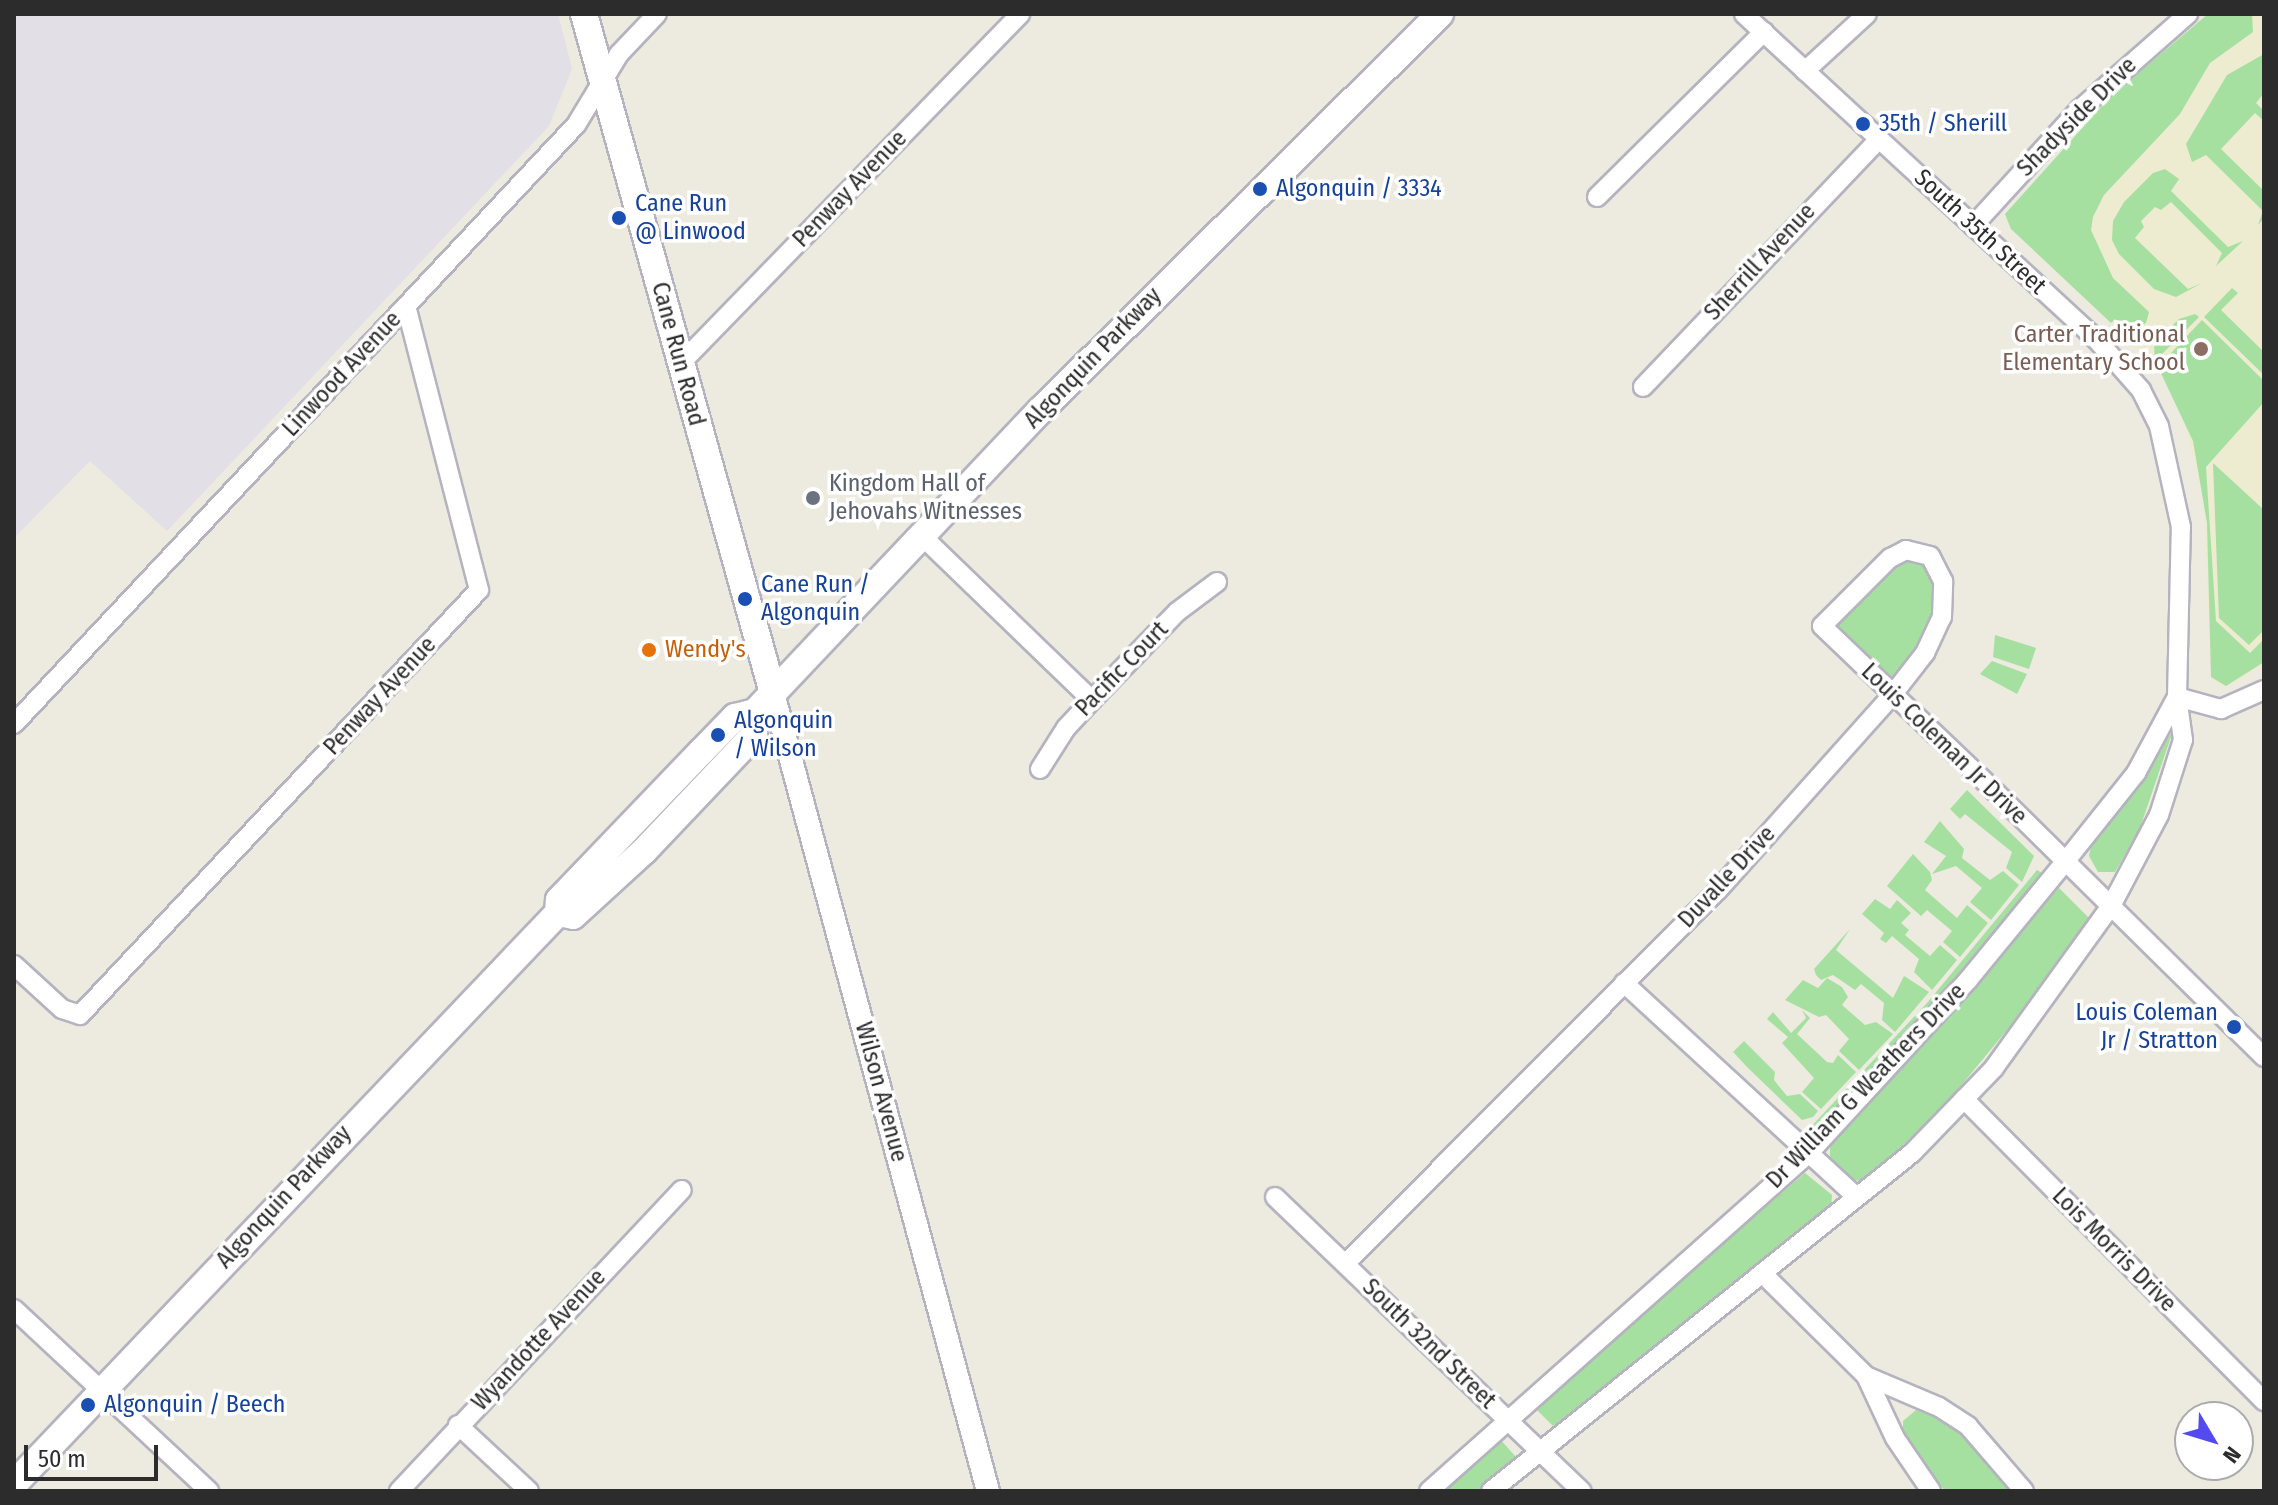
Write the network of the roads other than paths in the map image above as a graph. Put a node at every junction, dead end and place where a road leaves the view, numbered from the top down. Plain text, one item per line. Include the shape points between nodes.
1 (584, 14) edge
2 (657, 14) edge
3 (1020, 14) edge
4 (1440, 14) edge
5 (1744, 14) edge
6 (1867, 14) edge
7 (2188, 14) edge
8 (1764, 32) junction
9 (1805, 71) junction
10 (601, 84) junction
11 (1879, 139) junction
12 (1597, 197) dead end
13 (1973, 226) junction
14 (406, 306) junction
15 (680, 364) junction
16 (1643, 387) dead end
17 (2161, 433) joint
18 (923, 537) junction
19 (1217, 582) dead end
20 (1822, 626) joint
21 (2264, 690) edge
22 (1893, 694) junction
23 (2177, 697) junction
24 (1092, 700) junction
25 (764, 702) junction
26 (14, 724) edge
27 (1040, 769) dead end
28 (2065, 862) junction
29 (2111, 906) junction
30 (14, 965) edge
31 (1624, 983) junction
32 (2264, 1057) edge
33 (1964, 1099) junction
34 (1809, 1153) junction
35 (682, 1190) dead end
36 (1856, 1196) junction
37 (1275, 1197) dead end
38 (1345, 1264) junction
39 (1762, 1273) junction
40 (14, 1309) edge
41 (1866, 1376) junction
42 (101, 1391) junction
43 (2264, 1401) edge
44 (1507, 1419) junction
45 (458, 1425) junction
46 (1539, 1450) junction
47 (14, 1484) edge
48 (209, 1491) edge
49 (399, 1491) edge
50 (529, 1491) edge
51 (988, 1491) edge
52 (1429, 1491) edge
53 (1491, 1491) edge
54 (1582, 1491) edge
55 (1931, 1491) edge
56 (2024, 1491) edge

1 - 10 main road, Cane Run Road
2 - 10 street, Linwood Avenue via 619,54
3 - 15 street, Penway Avenue
4 - 18 main road, Algonquin Parkway via 1260,189
5 - 8 street, South 35th Street
6 - 9 street
7 - 13 street, Shadyside Drive via 2080,109
8 - 9 street, South 35th Street
8 - 12 street
9 - 11 street, South 35th Street
10 - 14 street, Linwood Avenue via 576,125
10 - 15 main road, Cane Run Road
11 - 13 street, South 35th Street
11 - 16 street, Sherrill Avenue
13 - 17 street, South 35th Street via 2121,363
14 - 26 street, Linwood Avenue
14 - 30 street, Penway Avenue via 479,590 80,1015 62,1009
15 - 25 main road, Cane Run Road
17 - 23 street, Dr William G Weathers Drive via 2181,527
18 - 24 street
18 - 25 main road, Algonquin Parkway
19 - 24 street, Pacific Court via 1177,612
20 - 22 street, Louis Coleman Jr Drive
20 - 22 street, Duvalle Drive via 1890,558 1919,550 1938,563 1942,617 1925,653
21 - 23 street via 2221,709
22 - 28 street, Louis Coleman Jr Drive
22 - 31 street, Duvalle Drive via 1718,890
23 - 28 street, Dr William G Weathers Drive via 2136,773
23 - 29 street, Dr William G Weathers Drive via 2183,740 2172,784
24 - 27 street, Pacific Court
25 - 42 main road, Algonquin Parkway via 735,717 559,900 558,913
25 - 51 street, Wilson Avenue
28 - 29 street, Louis Coleman Jr Drive
28 - 34 street, Dr William G Weathers Drive via 1968,980
29 - 32 street
29 - 33 street, Dr William G Weathers Drive via 2043,1005
31 - 34 street
31 - 38 street, Duvalle Drive
33 - 36 street, Dr William G Weathers Drive via 1912,1153
33 - 43 street, Lois Morris Drive
34 - 36 street
34 - 44 street, Dr William G Weathers Drive
35 - 45 street, Wyandotte Avenue
36 - 39 street, Dr William G Weathers Drive
37 - 38 street, South 32nd Street
38 - 44 street, South 32nd Street
39 - 41 street
39 - 46 street, Dr William G Weathers Drive
40 - 42 street
41 - 55 street via 1895,1438
41 - 56 street via 1939,1407 1968,1426
42 - 47 main road, Algonquin Parkway
42 - 48 street
44 - 46 street, South 32nd Street
44 - 52 street, Dr William G Weathers Drive
45 - 49 street, Wyandotte Avenue
45 - 50 street
46 - 53 street, Dr William G Weathers Drive
46 - 54 street, South 32nd Street

